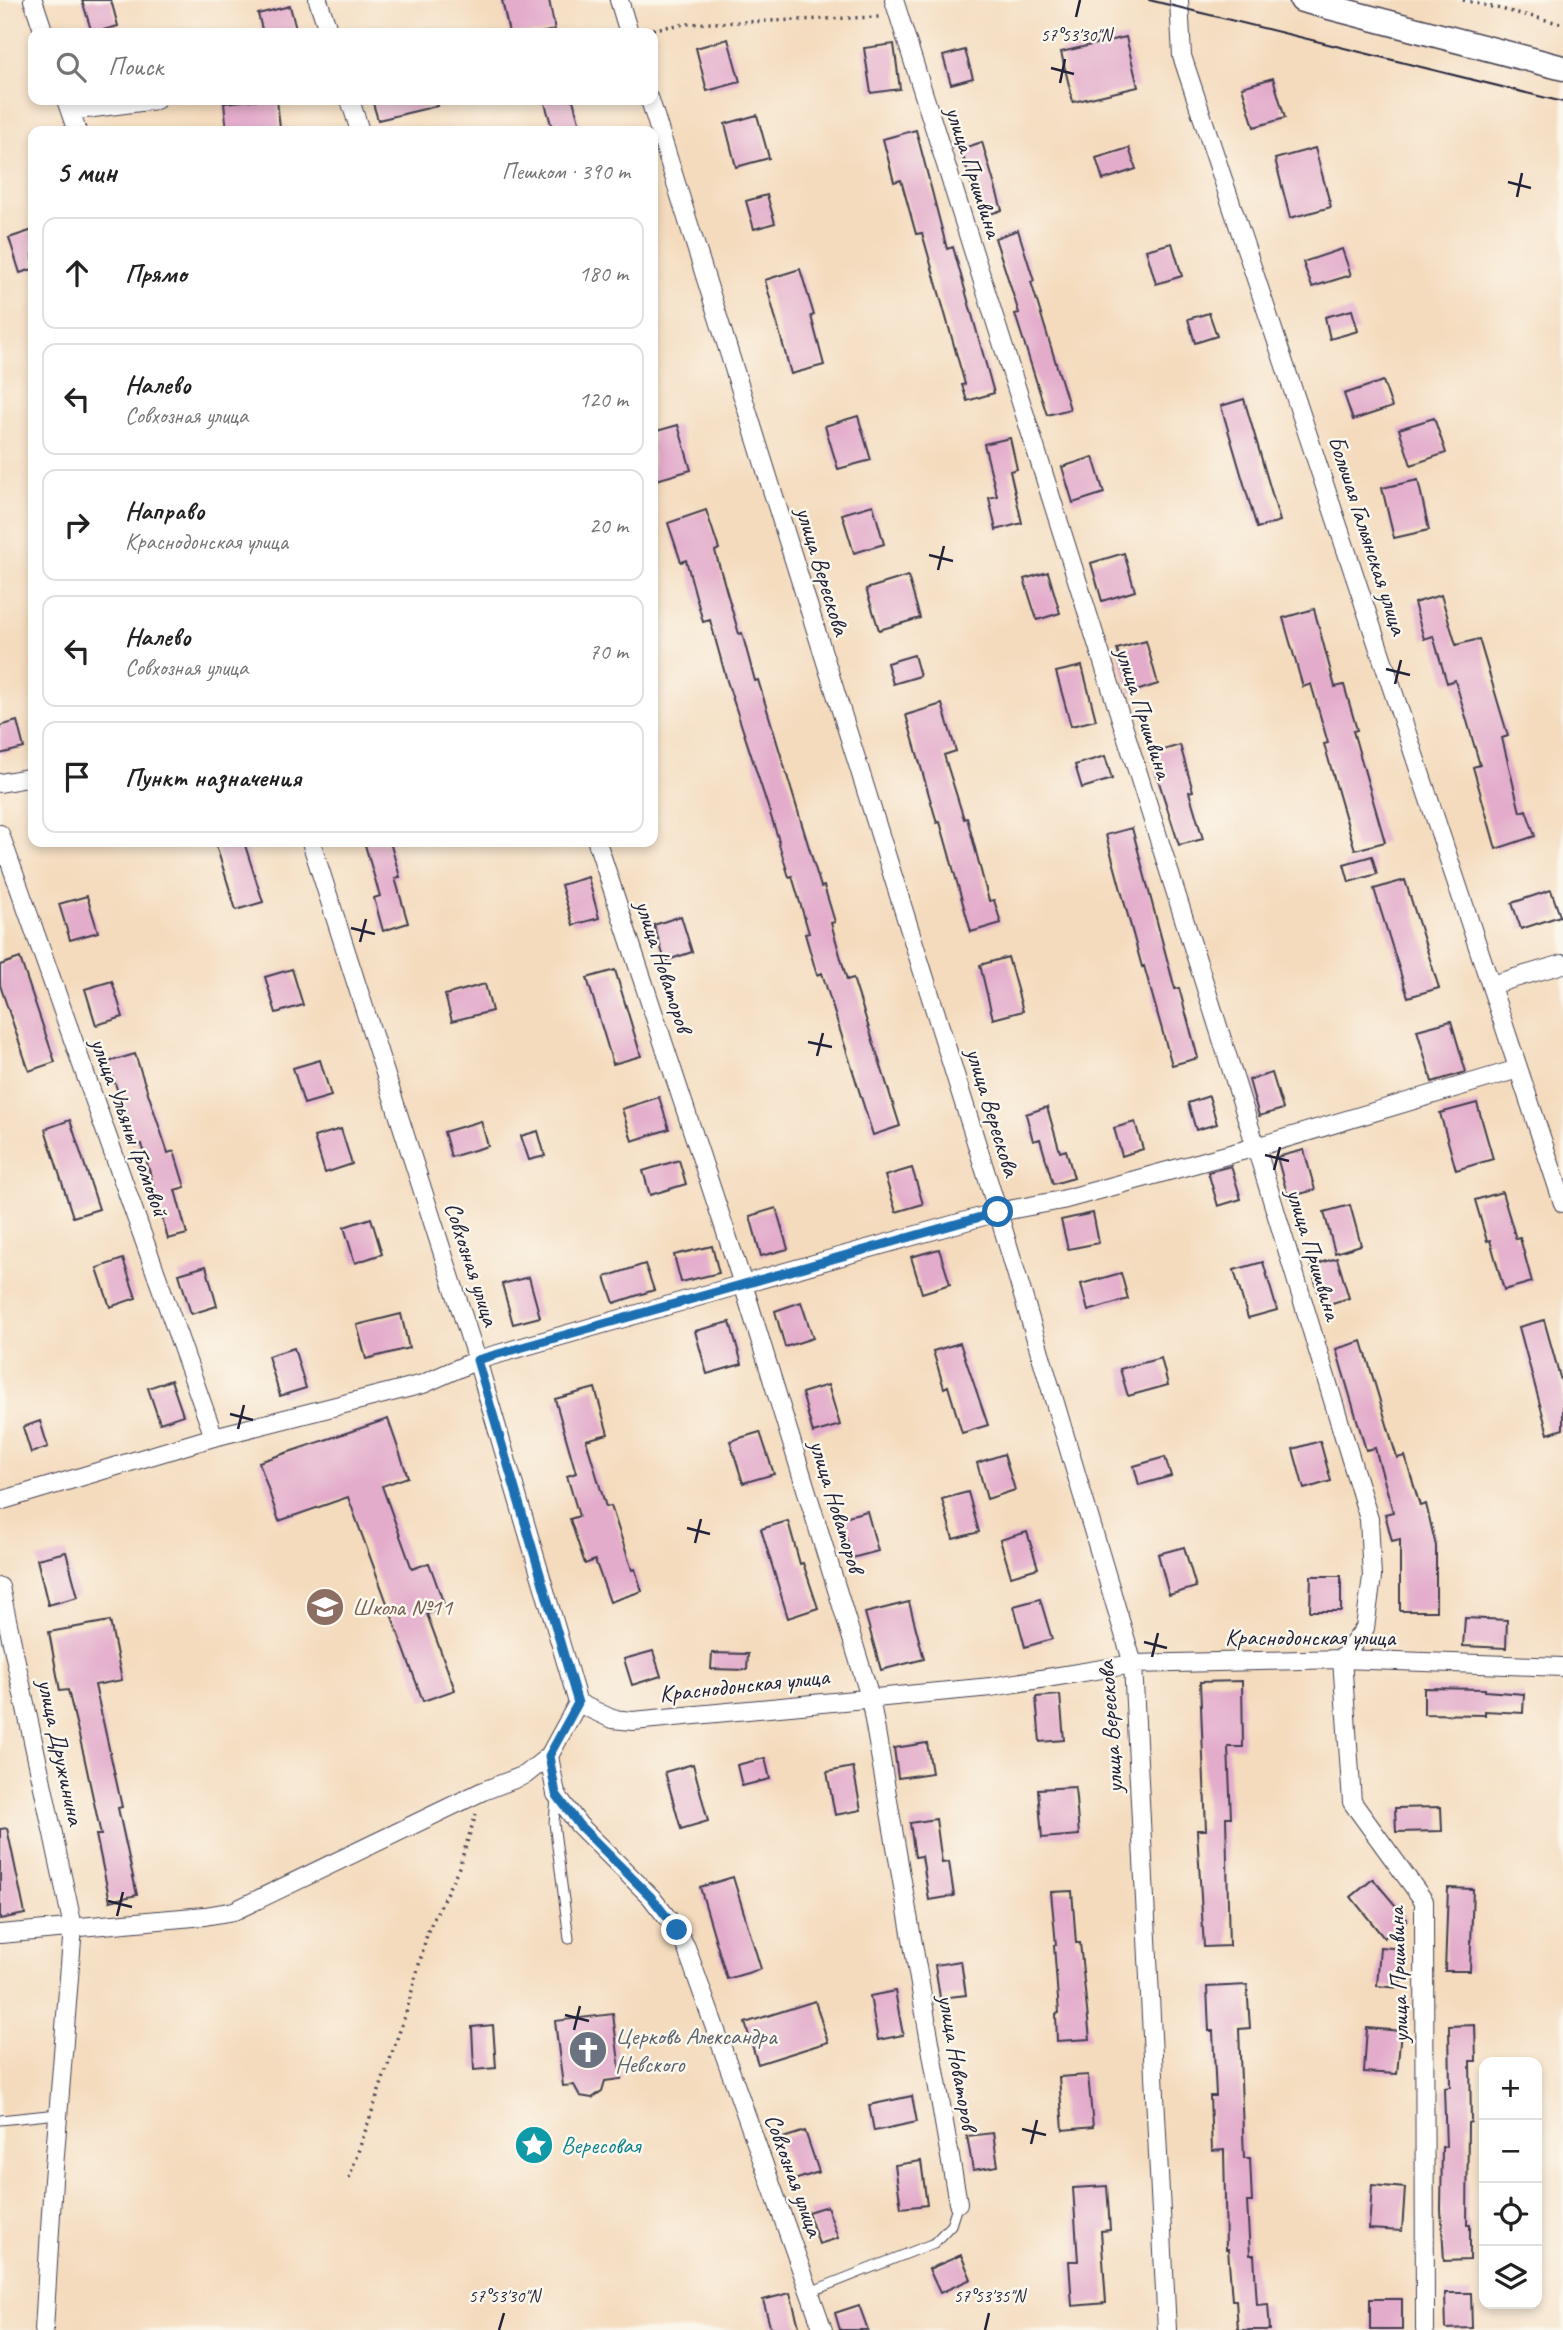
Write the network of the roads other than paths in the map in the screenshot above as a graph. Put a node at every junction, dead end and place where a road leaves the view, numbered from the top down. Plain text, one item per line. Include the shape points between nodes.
1 (33, 0) edge
2 (318, 0) edge
3 (619, 0) edge
4 (1179, 0) edge
5 (1303, 0) edge
6 (896, 8) edge
7 (42, 28) edge
8 (327, 28) edge
9 (627, 28) edge
10 (1563, 68) edge
11 (352, 105) edge
12 (652, 105) edge
13 (68, 106) edge
14 (75, 126) edge
15 (358, 126) edge
16 (28, 778) edge
17 (0, 783) edge
18 (0, 834) edge
19 (313, 847) edge
20 (599, 847) edge
21 (1563, 964) edge
22 (1491, 985) junction
23 (1518, 1069) junction
24 (1256, 1147) junction
25 (1563, 1203) edge
26 (998, 1212) junction
27 (743, 1284) junction
28 (477, 1360) junction
29 (214, 1437) junction
30 (0, 1501) edge
31 (0, 1587) edge
32 (1342, 1658) junction
33 (1133, 1664) junction
34 (1563, 1667) edge
35 (870, 1698) junction
36 (578, 1703) junction
37 (549, 1756) junction
38 (556, 1794) junction
39 (73, 1927) junction
40 (0, 1934) edge
41 (569, 1939) dead end
42 (58, 2114) junction
43 (0, 2120) edge
44 (958, 2203) joint
45 (810, 2292) junction
46 (44, 2330) edge
47 (822, 2330) edge
48 (1167, 2330) edge
49 (1425, 2330) edge

1 - 7 street
2 - 8 street
3 - 9 street
4 - 22 street, Большая Гальянская улица via 1182,56
5 - 10 main road
6 - 24 street, улица Пришвина
11 - 15 street
12 - 26 street, улица Верескова
13 - 14 street
16 - 17 street
18 - 29 street, улица Ульяны Громовой
19 - 28 street, Совхозная улица
20 - 27 street, улица Новаторов
21 - 22 street
22 - 23 street, Большая Гальянская улица
23 - 24 street
23 - 25 street, Большая Гальянская улица
24 - 26 street via 1062,1200
24 - 32 street, улица Пришвина via 1369,1519 1372,1577 1365,1628
26 - 27 street
26 - 33 street, улица Верескова
27 - 28 street
27 - 35 street, улица Новаторов
28 - 29 street via 423,1384
28 - 36 street, Совхозная улица
29 - 30 street
31 - 39 street, улица Дружинина
32 - 33 street, Краснодонская улица
32 - 34 street, Краснодонская улица
32 - 49 street, улица Пришвина via 1352,1802 1424,1901
33 - 35 street, Краснодонская улица via 991,1687
33 - 48 street, улица Верескова
35 - 36 street, Краснодонская улица via 634,1721 612,1719
35 - 44 street, улица Новаторов
36 - 37 street
37 - 38 street, Совхозная улица
37 - 39 street via 525,1775 234,1911
38 - 41 lane via 554,1823
38 - 45 street, Совхозная улица via 579,1825 651,1897 686,1947
39 - 40 street
39 - 42 street, улица Дружинина
42 - 43 lane
42 - 46 street, улица Дружинина
44 - 45 lane via 951,2225 934,2243
45 - 47 street, Совхозная улица

